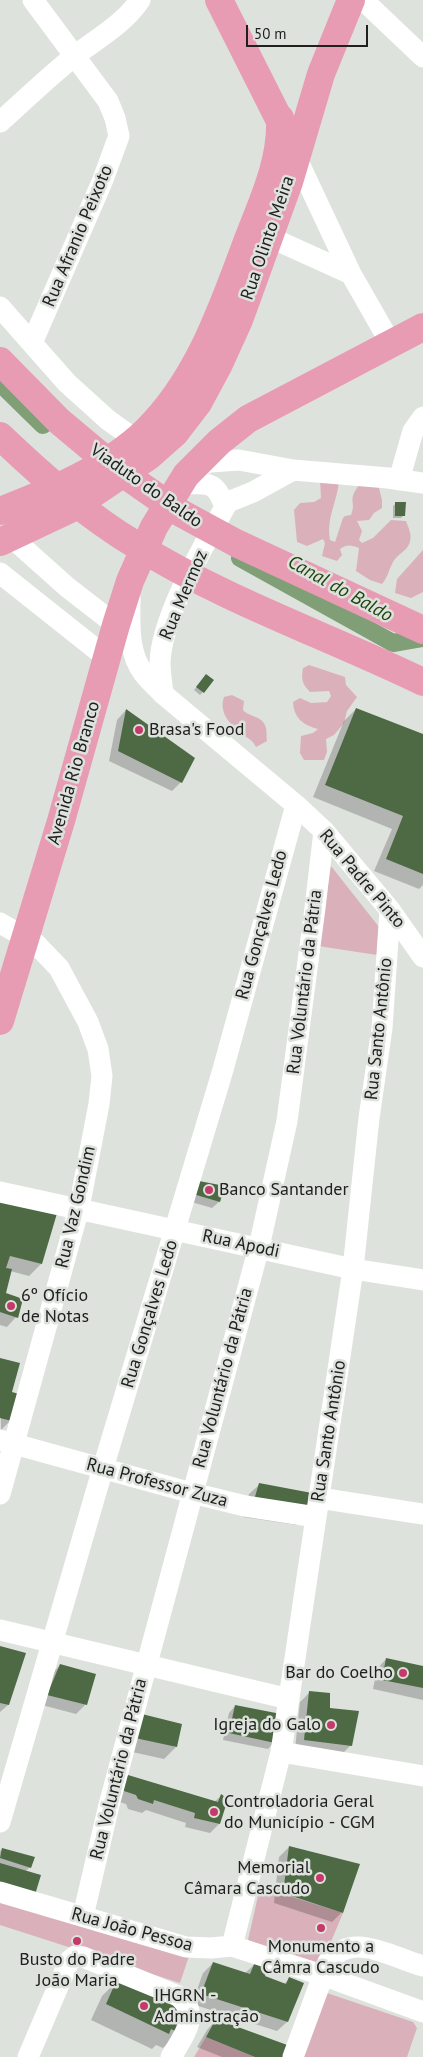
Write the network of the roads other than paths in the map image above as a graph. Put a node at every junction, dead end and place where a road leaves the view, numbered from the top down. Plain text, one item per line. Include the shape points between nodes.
1 (33, 0) edge
2 (140, 0) edge
3 (219, 0) edge
4 (351, 0) edge
5 (363, 0) edge
6 (75, 56) junction
7 (423, 57) edge
8 (280, 118) junction
9 (0, 122) edge
10 (296, 157) junction
11 (261, 233) junction
12 (351, 274) junction
13 (0, 307) edge
14 (423, 327) edge
15 (32, 343) junction
16 (392, 344) junction
17 (0, 361) edge
18 (423, 417) edge
19 (0, 436) edge
20 (142, 448) junction
21 (293, 470) junction
22 (186, 477) junction
23 (399, 480) junction
24 (423, 483) edge
25 (227, 505) junction
26 (0, 511) edge
27 (5, 540) edge
28 (0, 573) edge
29 (130, 581) junction
30 (67, 588) junction
31 (46, 609) junction
32 (116, 625) junction
33 (423, 630) edge
34 (107, 658) junction
35 (423, 682) edge
36 (163, 694) junction
37 (296, 805) junction
38 (324, 831) junction
39 (390, 910) junction
40 (0, 924) edge
41 (26, 937) junction
42 (423, 957) edge
43 (0, 1021) edge
44 (0, 1192) edge
45 (79, 1208) junction
46 (175, 1229) junction
47 (259, 1248) junction
48 (353, 1269) junction
49 (423, 1280) edge
50 (7, 1442) edge
51 (103, 1468) junction
52 (192, 1493) junction
53 (0, 1494) edge
54 (317, 1508) junction
55 (423, 1514) edge
56 (0, 1630) edge
57 (53, 1644) junction
58 (146, 1665) junction
59 (289, 1699) junction
60 (281, 1752) junction
61 (423, 1776) edge
62 (0, 1822) edge
63 (0, 1892) edge
64 (82, 1916) junction
65 (232, 1946) junction
66 (423, 1966) edge
67 (322, 1976) junction
68 (423, 2012) edge
69 (28, 2057) edge
70 (171, 2057) edge
71 (292, 2057) edge

1 - 6 street
2 - 6 street via 104,36
3 - 8 main road
4 - 10 main road, Rua Olinto Meira via 321,74
5 - 7 street
6 - 9 street
6 - 15 street, Rua Afranio Peixoto via 108,101 119,136
8 - 10 main road
8 - 11 main road, Rua Olinto Meira via 279,152
10 - 11 main road, Rua Olinto Meira
10 - 12 street
11 - 12 street
11 - 20 main road, Rua Olinto Meira via 239,320 198,403 175,433
12 - 16 street
13 - 15 street
14 - 16 main road, Avenida Rio Branco
15 - 20 street via 66,383
16 - 22 main road, Avenida Rio Branco via 248,419 219,442
17 - 33 main road, Viaduto do Baldo via 59,421 114,467 177,511 236,543
18 - 23 street via 413,431
19 - 35 main road via 83,509 149,553 221,591
20 - 26 main road
20 - 27 main road via 70,509
21 - 22 street via 239,460 210,462
21 - 23 street
21 - 25 street
22 - 25 street via 214,487
22 - 29 main road, Avenida Rio Branco via 154,527
23 - 24 street
25 - 36 street, Rua Mermoz via 170,617 160,662
27 - 30 street
28 - 31 street
29 - 32 main road, Avenida Rio Branco
29 - 36 street, Rua Mermoz via 131,641 136,659 144,674
30 - 31 street
30 - 32 street
31 - 34 street
32 - 34 main road, Avenida Rio Branco
34 - 41 main road, Avenida Rio Branco
36 - 37 street, Rua Mermoz
37 - 38 street, Rua Padre Pinto
37 - 46 street, Rua Gonçalves Ledo via 222,1074
38 - 39 street, Rua Padre Pinto
38 - 47 street, Rua Voluntário da Pátria via 287,1121
39 - 42 street, Rua Padre Pinto
39 - 48 street, Rua Santo Antônio via 382,1028
40 - 41 street, Rua Vaz Gondim
41 - 43 main road, Avenida Rio Branco
41 - 45 street, Rua Vaz Gondim via 59,968 88,1022 98,1049 102,1076 99,1104
44 - 45 street, Rua Apodi
45 - 46 street, Rua Apodi
45 - 50 street, Rua Vaz Gondim
46 - 47 street, Rua Apodi
46 - 51 street, Rua Gonçalves Ledo
47 - 48 street, Rua Apodi
47 - 52 street, Rua Voluntário da Pátria
48 - 49 street, Rua Apodi
48 - 54 street, Rua Santo Antônio
50 - 51 street, Rua Professor Zuza
50 - 53 street, Rua Vaz Gondim
51 - 52 street, Rua Professor Zuza
51 - 57 street, Rua Gonçalves Ledo
52 - 54 street, Rua Professor Zuza via 245,1506
52 - 58 street, Rua Voluntário da Pátria
54 - 55 street, Rua Professor Zuza
54 - 59 street, Rua Santo Antônio
56 - 57 street
57 - 58 street
57 - 62 street, Rua Gonçalves Ledo
58 - 59 street
58 - 64 street, Rua Voluntário da Pátria
59 - 60 street, Rua Santo Antônio
60 - 61 street
60 - 65 street, Rua Santo Antônio
63 - 64 street, Rua João Pessoa
64 - 65 street, Rua João Pessoa via 186,1947
65 - 67 street, Rua João Pessoa
66 - 67 street via 374,1949 352,1946 341,1948 334,1954
67 - 68 street, Rua João Pessoa
67 - 71 street
69 - 70 street via 69,1961 75,1956 178,1996 187,2003 190,2013 188,2026

